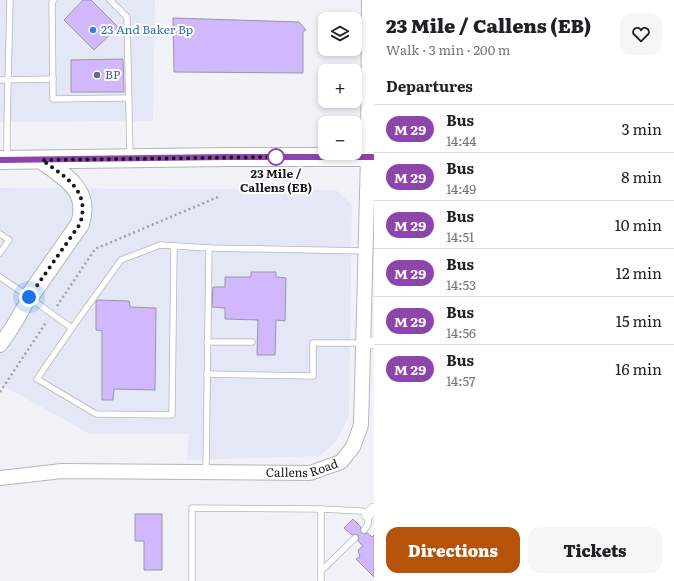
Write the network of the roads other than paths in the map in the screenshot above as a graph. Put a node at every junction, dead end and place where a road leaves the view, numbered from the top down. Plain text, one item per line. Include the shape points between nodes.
1 (10, 0) edge
2 (54, 0) edge
3 (110, 0) edge
4 (369, 0) edge
5 (53, 79) junction
6 (0, 80) edge
7 (8, 80) junction
8 (128, 98) junction
9 (371, 157) edge
10 (130, 159) junction
11 (3, 160) edge
12 (42, 160) junction
13 (0, 234) edge
14 (174, 246) junction
15 (209, 248) junction
16 (365, 251) junction
17 (0, 253) edge
18 (0, 277) edge
19 (29, 297) junction
20 (72, 328) junction
21 (207, 342) junction
22 (252, 342) dead end
23 (369, 343) edge
24 (0, 345) edge
25 (207, 374) junction
26 (206, 472) junction
27 (0, 478) edge
28 (321, 509) junction
29 (371, 512) edge
30 (364, 530) dead end
31 (355, 538) dead end
32 (321, 571) junction
33 (192, 581) edge
34 (321, 581) edge

1 - 7 lane
2 - 5 lane
3 - 8 lane via 127,17
4 - 9 street, Callens Road
5 - 7 lane
5 - 8 lane via 53,99
6 - 7 lane
7 - 11 lane
8 - 10 lane
9 - 10 main road
9 - 16 street, Callens Road
10 - 12 main road
11 - 12 main road
12 - 19 main road via 76,187 83,203 82,218
13 - 17 lane via 9,240
14 - 15 lane
14 - 20 lane via 160,245 120,260
14 - 20 lane via 172,415 96,414 37,379
15 - 16 lane
15 - 21 lane
16 - 23 street, Callens Road
18 - 19 lane
19 - 20 lane
19 - 24 street
21 - 22 lane
21 - 25 lane
23 - 25 lane via 313,343 313,376
23 - 26 street, Callens Road via 361,425 353,448 341,462 310,473
25 - 26 lane
26 - 27 street, Callens Road via 62,471
28 - 29 lane
28 - 32 lane
28 - 33 lane via 192,508
29 - 30 lane
31 - 32 lane
32 - 34 lane

